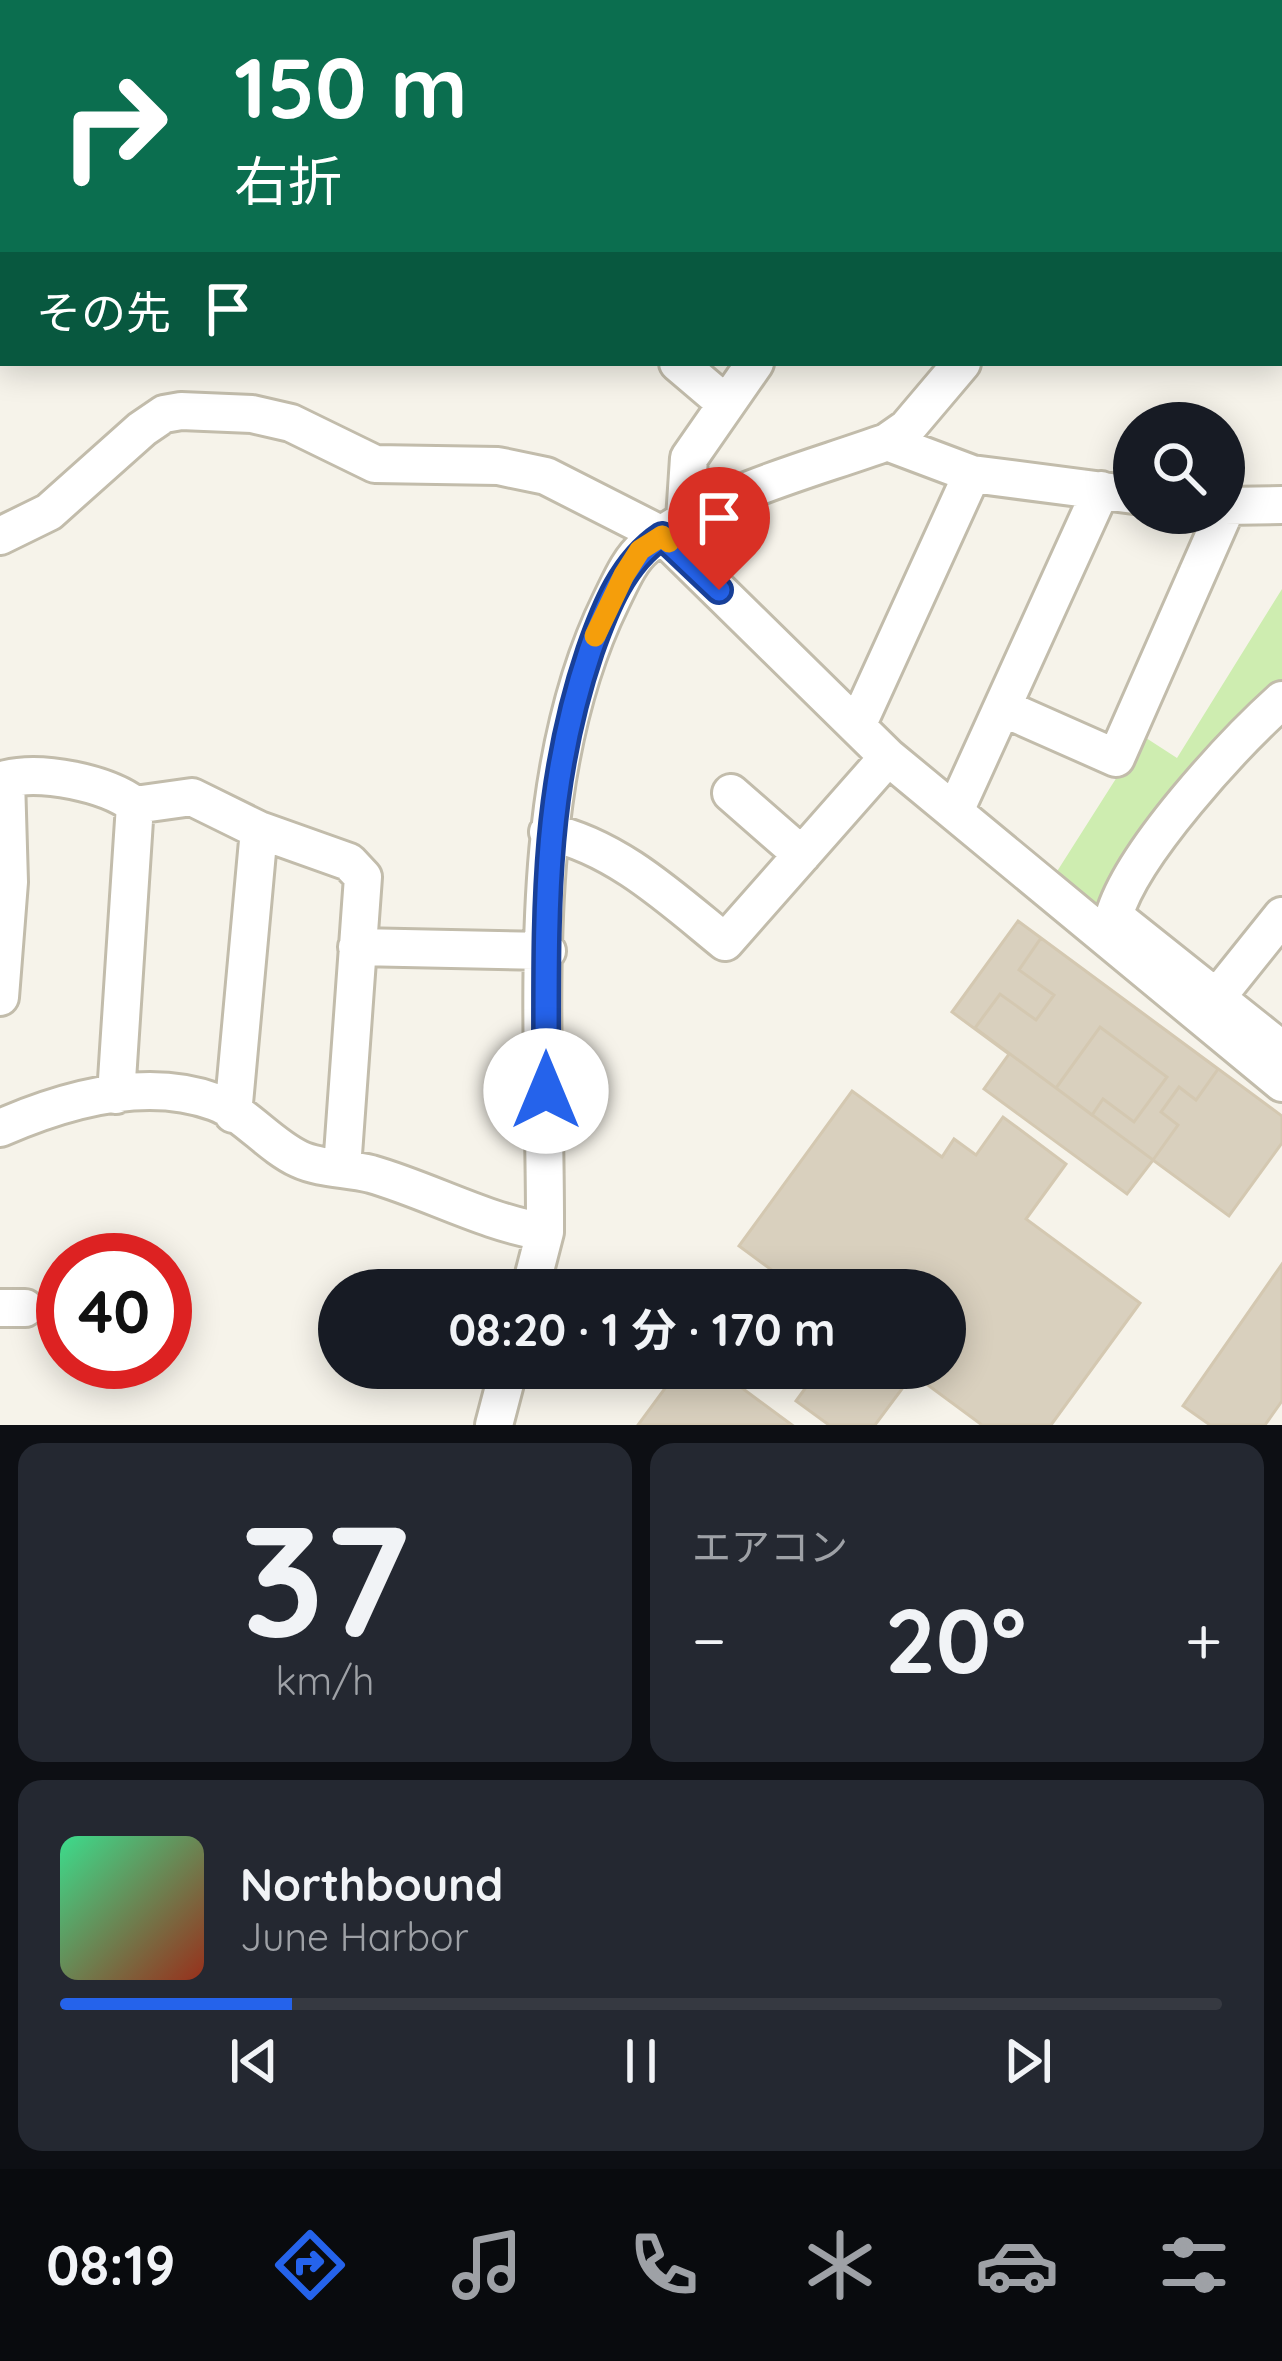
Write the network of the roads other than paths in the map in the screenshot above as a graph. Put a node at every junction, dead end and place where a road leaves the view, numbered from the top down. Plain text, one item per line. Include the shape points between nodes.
1 (682, 366) edge
2 (753, 366) edge
3 (956, 366) edge
4 (725, 403) junction
5 (887, 442) junction
6 (972, 474) junction
7 (1113, 491) edge
8 (1113, 501) edge
9 (1282, 505) edge
10 (1245, 508) edge
11 (673, 527) junction
12 (1214, 534) edge
13 (0, 536) edge
14 (1282, 700) edge
15 (1003, 708) junction
16 (857, 725) junction
17 (888, 758) junction
18 (731, 793) dead end
19 (135, 805) junction
20 (955, 811) junction
21 (260, 830) junction
22 (548, 832) junction
23 (802, 855) junction
24 (1282, 916) edge
25 (358, 946) junction
26 (547, 951) junction
27 (0, 997) edge
28 (1217, 997) junction
29 (1282, 1050) edge
30 (1282, 1083) edge
31 (116, 1094) junction
32 (233, 1114) junction
33 (0, 1128) edge
34 (342, 1168) junction
35 (545, 1232) junction
36 (535, 1269) edge
37 (503, 1389) edge
38 (494, 1425) edge

1 - 4 street
2 - 4 street
3 - 5 street
4 - 11 street via 689,458
5 - 6 street
5 - 11 street
6 - 7 street
6 - 16 street
8 - 15 street
9 - 10 street
11 - 13 street via 546,476 498,466 375,464 291,423 181,411 142,429 49,512
11 - 16 street
11 - 22 street via 640,550 599,625 572,706
12 - 15 street via 1116,758
14 - 28 street via 1193,795 1120,892 1114,916
15 - 20 street
16 - 17 street
17 - 20 street
17 - 23 street
18 - 23 street
19 - 21 street via 192,797
19 - 27 street via 117,792 24,775 6,779
19 - 31 street
20 - 30 street
21 - 25 street via 349,862 363,877
21 - 32 street
22 - 23 street via 647,879 725,942
22 - 26 street
24 - 28 street
25 - 26 street
25 - 34 street
26 - 35 street
28 - 29 street
31 - 32 street via 172,1094 217,1102
31 - 33 street via 56,1104
32 - 34 street via 301,1160
34 - 35 street
35 - 36 street
37 - 38 street

